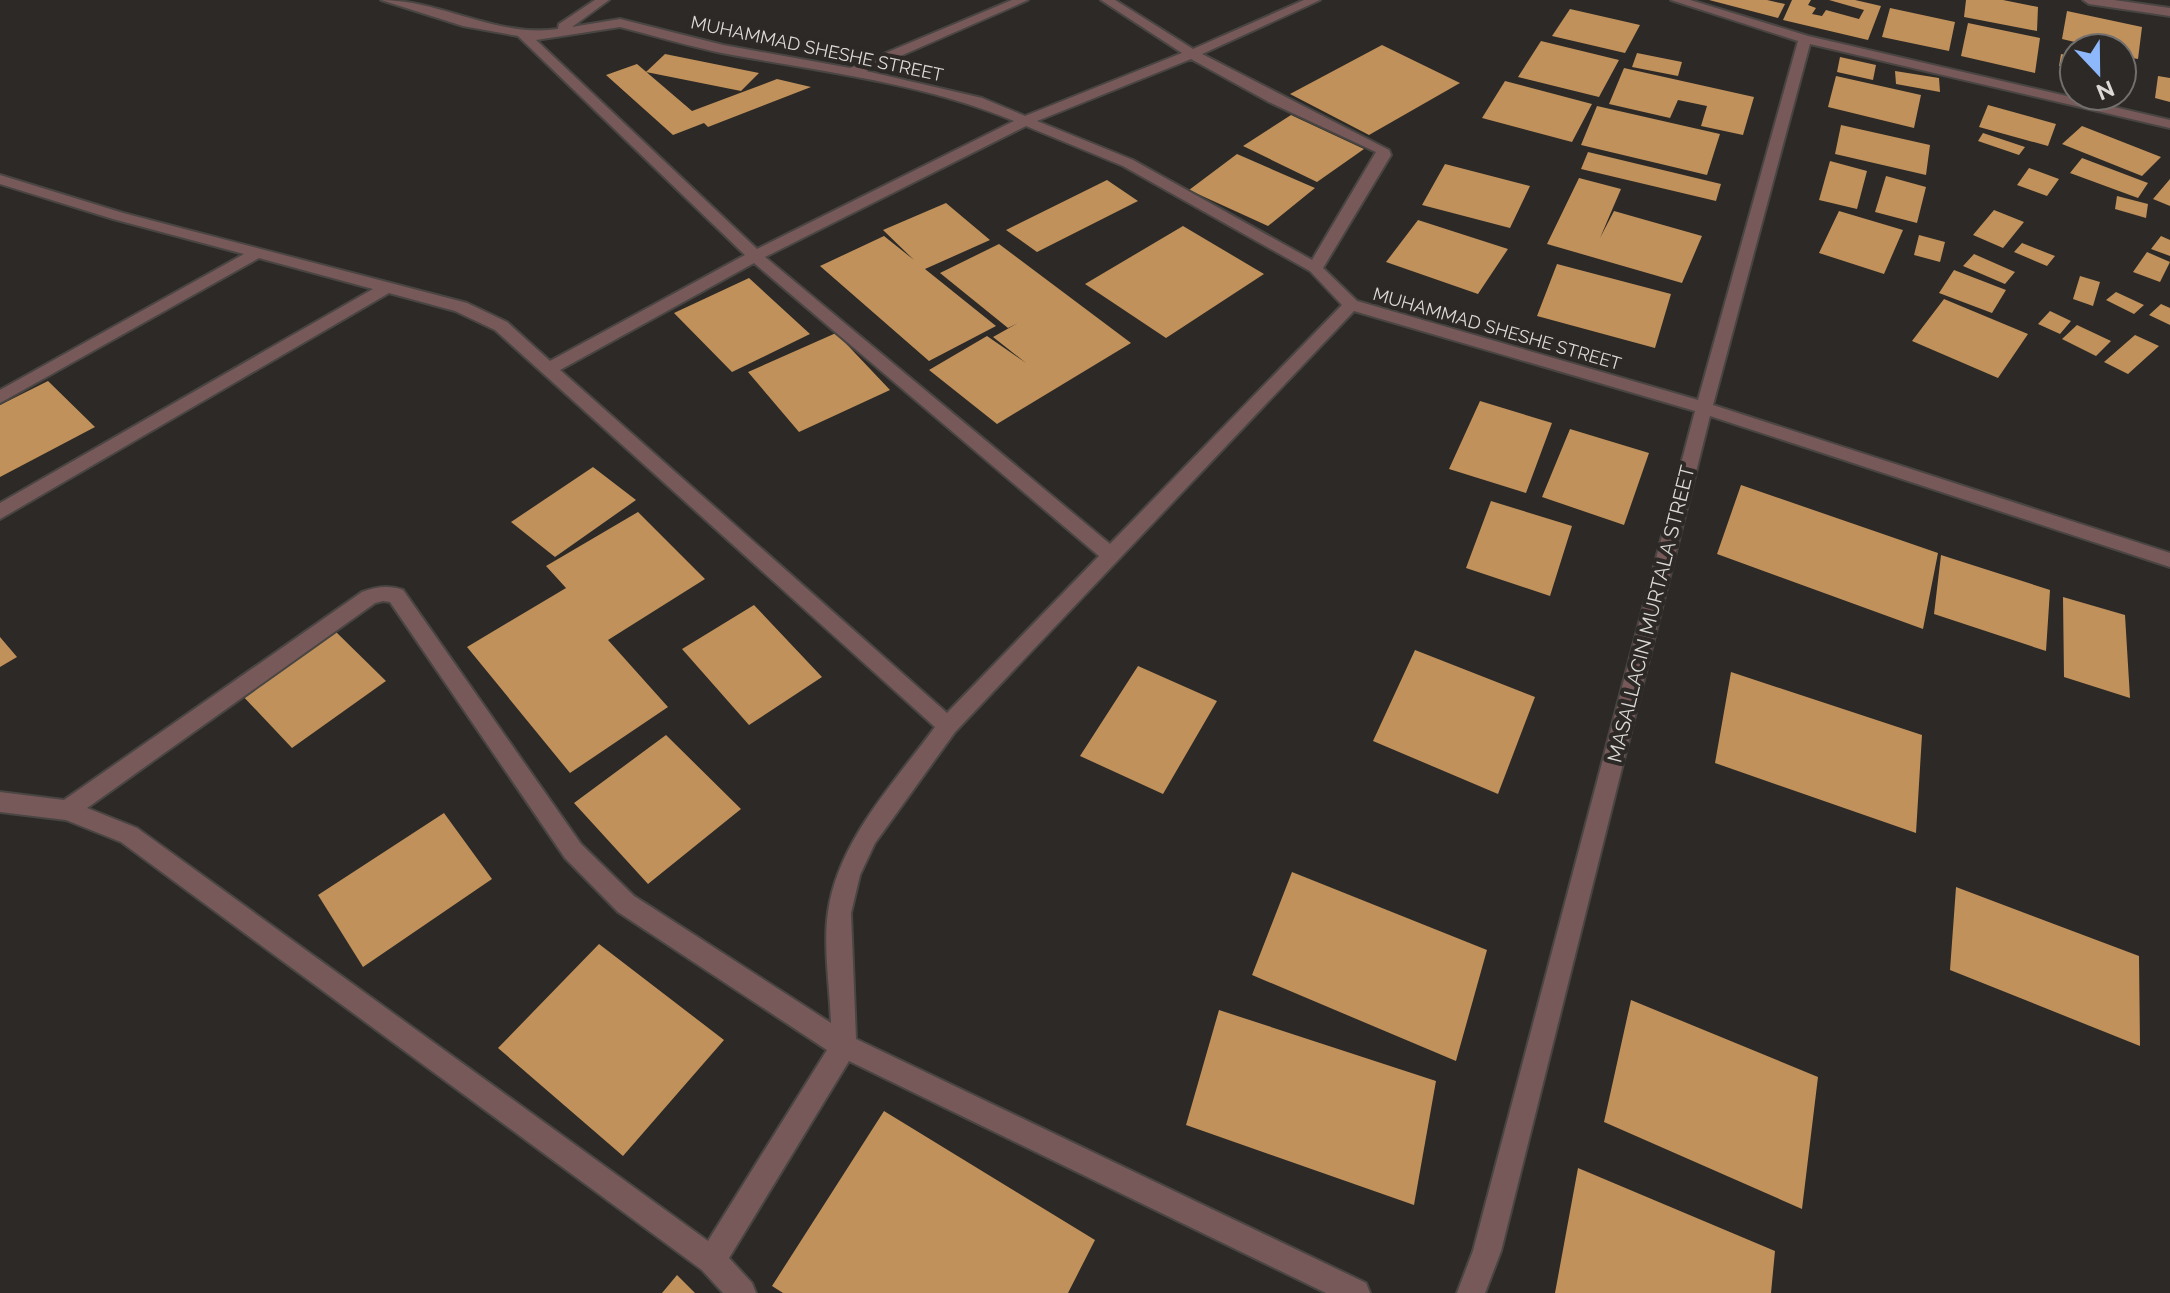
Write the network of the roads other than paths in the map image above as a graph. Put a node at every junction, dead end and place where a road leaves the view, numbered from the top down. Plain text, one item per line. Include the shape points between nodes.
1 (387, 0) edge
2 (603, 0) edge
3 (982, 0) edge
4 (1022, 0) edge
5 (1107, 0) edge
6 (1314, 0) edge
7 (1677, 0) edge
8 (2089, 0) edge
9 (1000, 10) junction
10 (2170, 12) edge
11 (523, 34) junction
12 (549, 36) junction
13 (1805, 39) junction
14 (1192, 54) junction
15 (851, 72) junction
16 (1027, 120) junction
17 (2170, 124) edge
18 (0, 179) edge
19 (257, 253) junction
20 (755, 256) junction
21 (1315, 268) junction
22 (388, 287) junction
23 (1351, 305) junction
24 (547, 370) junction
25 (0, 397) edge
26 (1704, 408) junction
27 (0, 512) edge
28 (1110, 555) junction
29 (2170, 560) edge
30 (948, 726) junction
31 (0, 802) edge
32 (67, 810) junction
33 (844, 1046) junction
34 (712, 1260) junction
35 (742, 1293) edge
36 (1356, 1293) edge
37 (1471, 1293) edge

1 - 11 street, MUHAMMAD SHESHE STREET
2 - 12 street
3 - 9 street
4 - 9 street
5 - 14 street
6 - 14 street
7 - 13 street
8 - 10 street
9 - 15 street
11 - 12 street, MUHAMMAD SHESHE STREET
11 - 20 street
12 - 15 street, MUHAMMAD SHESHE STREET via 620,23 723,49
13 - 17 street
13 - 26 street, MASALLACIN MURTALA STREET
14 - 16 street
14 - 21 street via 1382,150 1384,155
15 - 16 street, MUHAMMAD SHESHE STREET via 977,101
16 - 20 street
16 - 21 street, MUHAMMAD SHESHE STREET via 1128,163
18 - 19 street
19 - 22 street
19 - 25 street
20 - 24 street
20 - 28 street
21 - 23 street, MUHAMMAD SHESHE STREET
22 - 24 street via 461,307 501,326
22 - 27 street
23 - 26 street, MUHAMMAD SHESHE STREET
23 - 28 street
24 - 30 street
26 - 29 street
26 - 37 street, MASALLACIN MURTALA STREET via 1487,1251
28 - 30 street
30 - 33 street via 867,836 849,875 839,913
31 - 32 street
32 - 33 street via 369,597 396,595 573,851 626,904
32 - 34 street via 129,835
33 - 34 street
33 - 36 street
34 - 35 street

